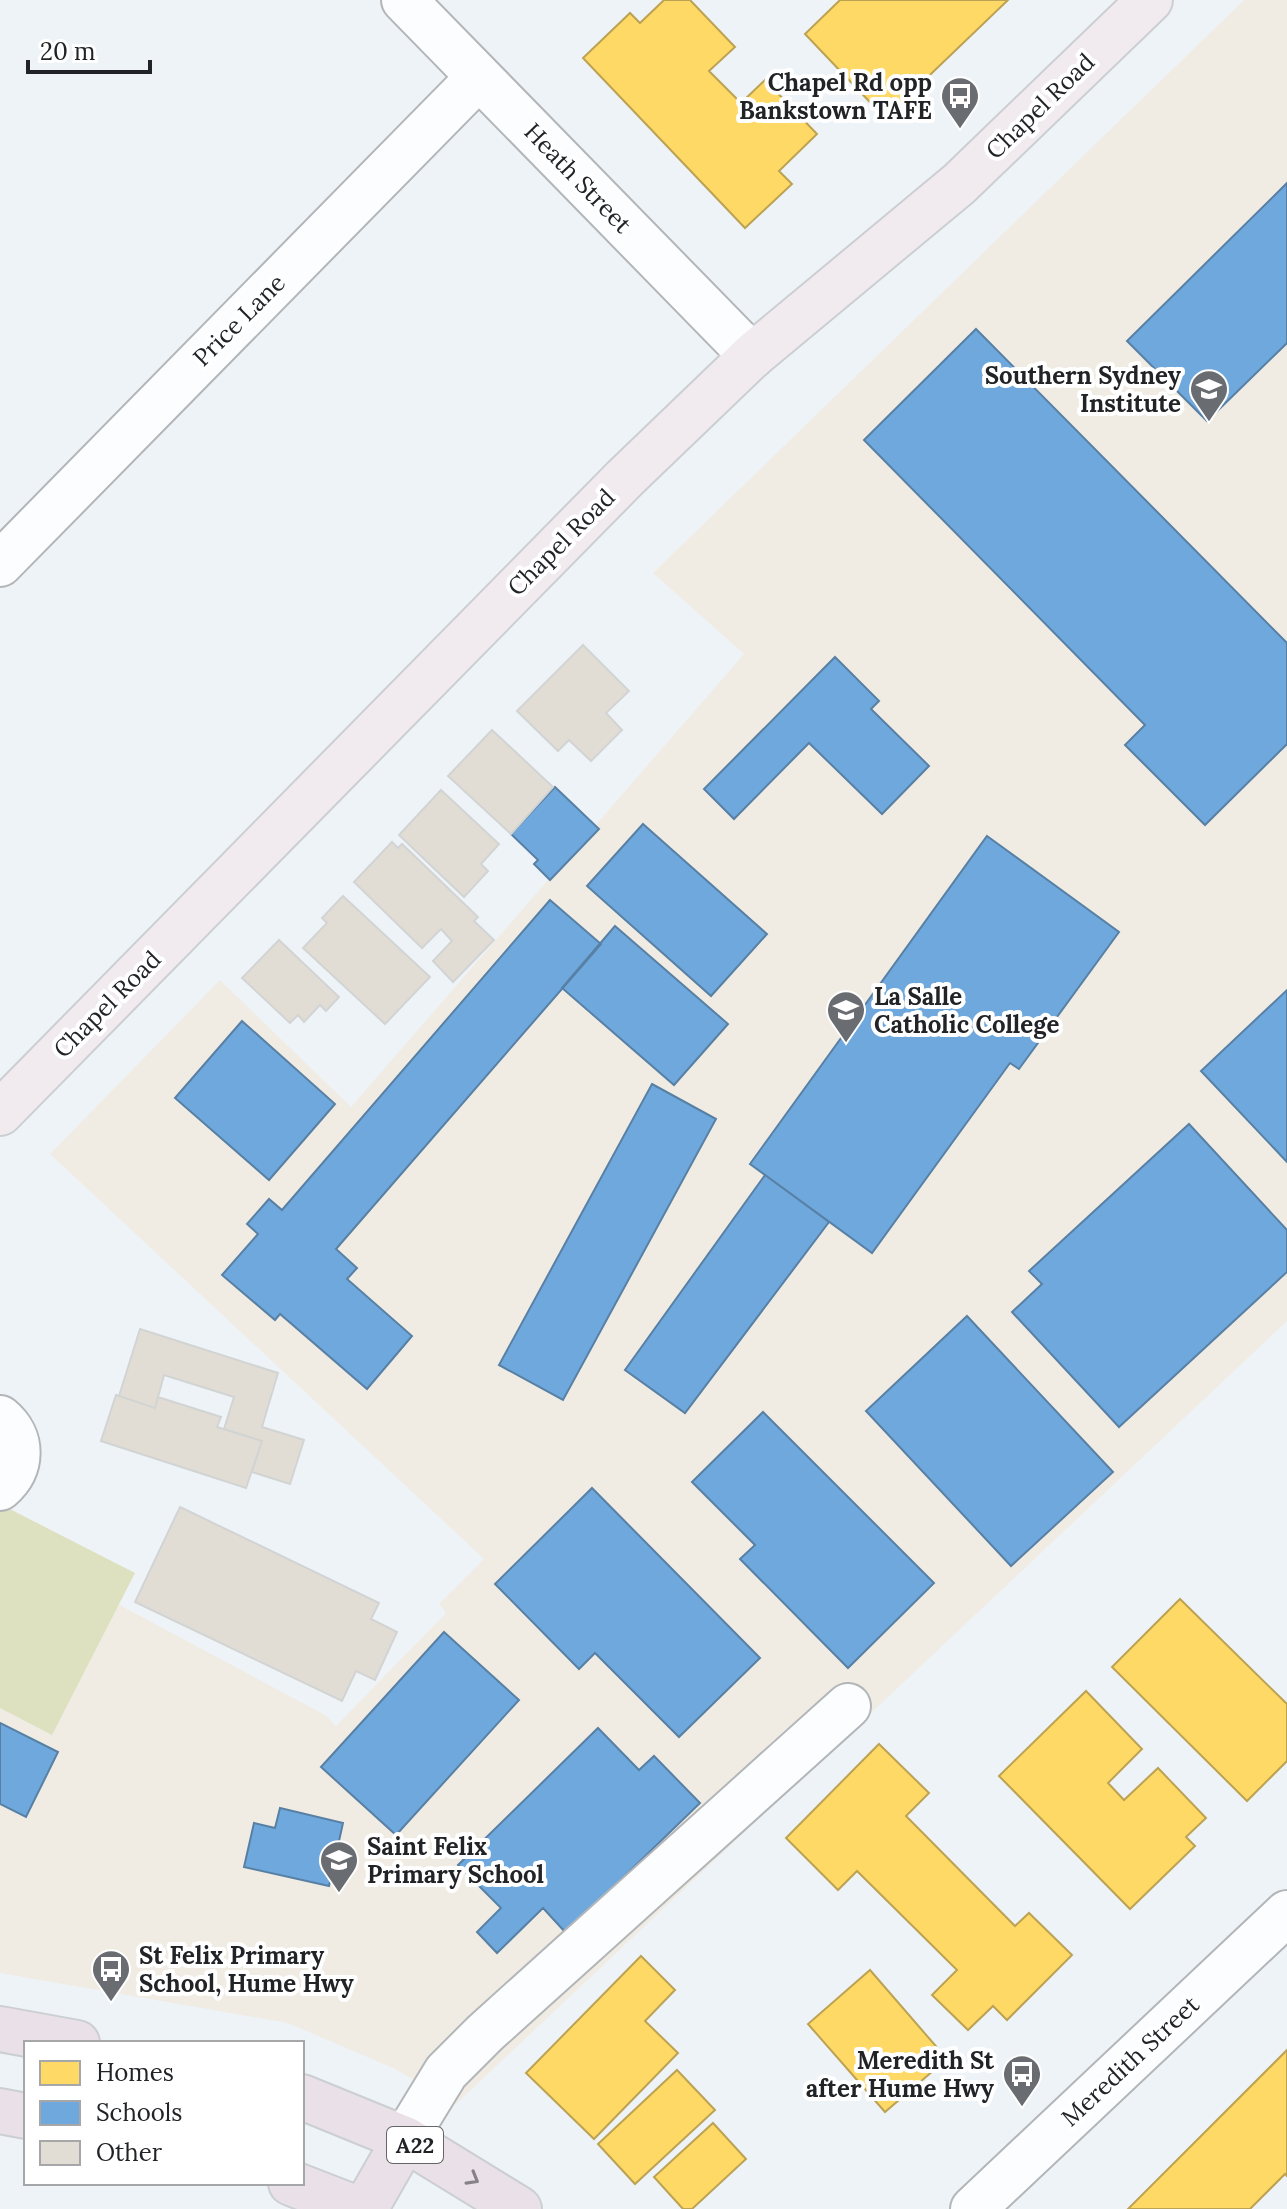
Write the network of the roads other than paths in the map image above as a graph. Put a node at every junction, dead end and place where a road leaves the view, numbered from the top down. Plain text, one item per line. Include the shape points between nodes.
1 (404, 0) edge
2 (1150, 0) edge
3 (479, 77) junction
4 (752, 356) junction
5 (0, 564) edge
6 (0, 1113) edge
7 (0, 1418) edge
8 (0, 1488) edge
9 (848, 1706) dead end
10 (1287, 1913) edge
11 (0, 2029) edge
12 (66, 2041) edge
13 (304, 2098) edge
14 (0, 2111) edge
15 (24, 2116) edge
16 (405, 2139) junction
17 (296, 2185) edge
18 (358, 2209) edge
19 (365, 2209) edge
20 (519, 2209) edge
21 (973, 2209) edge

1 - 3 street, Heath Street
2 - 4 main road, Chapel Road via 959,184
3 - 4 street, Heath Street
3 - 5 street, Price Lane
4 - 6 main road, Chapel Road via 625,478
7 - 8 street via 12,1429 19,1456 16,1469
9 - 16 street via 485,2033 446,2072
10 - 21 street, Meredith Street
11 - 12 highway
13 - 16 highway, A22
14 - 15 highway
16 - 19 highway
16 -> 20 highway, A22
17 - 18 highway

